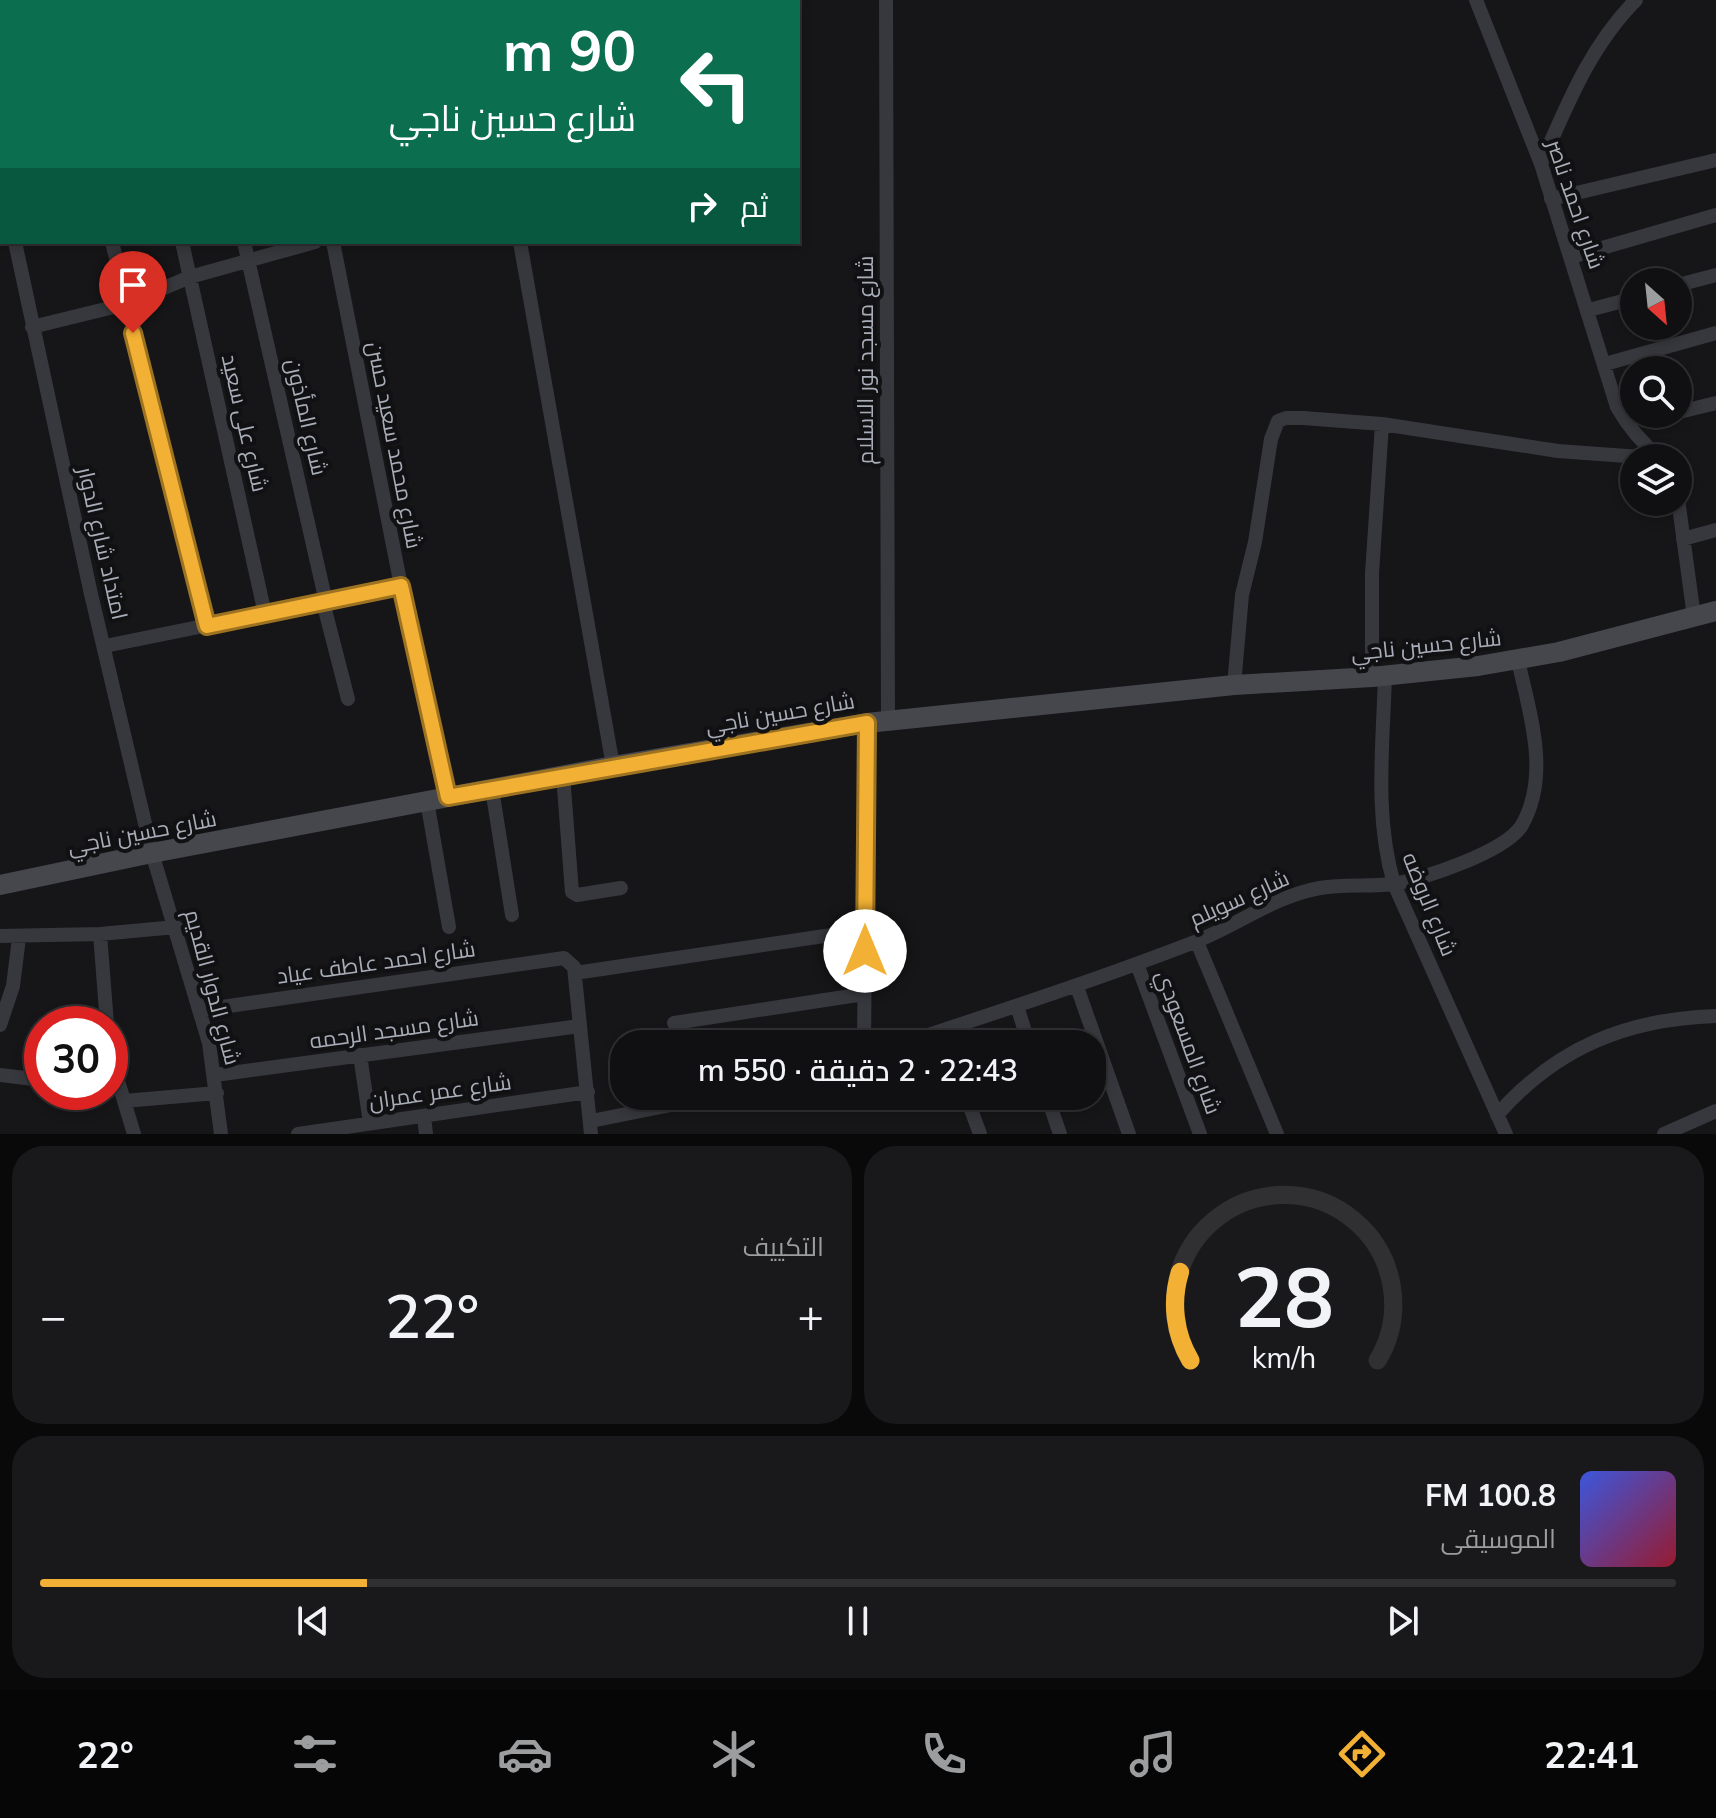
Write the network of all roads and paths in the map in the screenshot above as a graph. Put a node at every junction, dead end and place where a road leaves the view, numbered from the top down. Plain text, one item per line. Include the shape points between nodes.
1 (886, 0) edge
2 (1476, 0) edge
3 (1636, 0) edge
4 (1716, 160) edge
5 (1541, 164) junction
6 (1551, 199) junction
7 (1716, 215) edge
8 (15, 244) edge
9 (112, 244) edge
10 (182, 244) edge
11 (245, 244) edge
12 (308, 244) edge
13 (333, 244) edge
14 (520, 244) edge
15 (1571, 257) junction
16 (249, 260) junction
17 (1716, 275) edge
18 (190, 277) junction
19 (1692, 281) edge
20 (1620, 302) edge
21 (126, 304) junction
22 (1589, 310) junction
23 (32, 327) junction
24 (1716, 333) edge
25 (1605, 364) junction
26 (1715, 407) edge
27 (1692, 410) edge
28 (1382, 424) junction
29 (1643, 444) edge
30 (1620, 456) edge
31 (1680, 516) edge
32 (1716, 530) edge
33 (1683, 539) junction
34 (401, 586) junction
35 (324, 602) junction
36 (1716, 611) edge
37 (265, 614) junction
38 (1694, 617) junction
39 (207, 626) junction
40 (105, 646) junction
41 (1518, 660) junction
42 (1378, 676) junction
43 (1234, 685) junction
44 (348, 699) dead end
45 (888, 721) junction
46 (867, 723) junction
47 (613, 766) junction
48 (563, 775) junction
49 (492, 789) junction
50 (448, 797) junction
51 (427, 801) junction
52 (152, 853) junction
53 (1394, 884) junction
54 (0, 885) edge
55 (621, 888) dead end
56 (512, 915) dead end
57 (176, 927) junction
58 (449, 927) dead end
59 (865, 930) junction
60 (100, 934) junction
61 (0, 936) edge
62 (19, 938) junction
63 (1197, 942) junction
64 (1137, 964) junction
65 (575, 973) junction
66 (1077, 987) junction
67 (864, 994) junction
68 (106, 1006) edge
69 (1017, 1006) junction
70 (201, 1010) junction
71 (1716, 1016) edge
72 (674, 1023) dead end
73 (0, 1025) edge
74 (580, 1026) junction
75 (864, 1030) edge
76 (960, 1030) edge
77 (1025, 1030) edge
78 (360, 1055) junction
79 (0, 1075) edge
80 (215, 1075) junction
81 (24, 1078) edge
82 (128, 1091) edge
83 (588, 1092) junction
84 (217, 1093) junction
85 (125, 1110) edge
86 (661, 1110) edge
87 (971, 1110) edge
88 (1052, 1110) edge
89 (1716, 1111) edge
90 (1497, 1115) junction
91 (424, 1116) junction
92 (370, 1123) junction
93 (591, 1128) edge
94 (134, 1134) edge
95 (221, 1134) edge
96 (298, 1134) edge
97 (426, 1134) edge
98 (980, 1134) edge
99 (1060, 1134) edge
100 (1129, 1134) edge
101 (1200, 1134) edge
102 (1277, 1134) edge
103 (1506, 1134) edge
104 (1664, 1134) edge

1 - 45 street, شارع مسجد نور الاسلام
2 - 5 street, شارع احمد ناصر
3 - 5 street via 1581,73
4 - 6 street
5 - 6 street, شارع احمد ناصر
6 - 15 street, شارع احمد ناصر
7 - 15 street
8 - 23 street, امتداد شارع الدوار
9 - 21 street
10 - 18 street, شارع على سعيد
11 - 16 street, شارع المأذون
12 - 16 street
13 - 34 street, شارع محمد سعيد حسن
14 - 47 street
15 - 22 street, شارع احمد ناصر
16 - 18 street
16 - 35 street, شارع المأذون
17 - 19 street
18 - 21 street
18 - 37 street, شارع على سعيد
20 - 22 street
21 - 23 street
21 - 39 street
22 - 25 street, شارع احمد ناصر
23 - 40 street, امتداد شارع الدوار
24 - 25 street
25 - 29 street, شارع احمد ناصر via 1613,396
26 - 27 street
28 - 30 street
28 - 42 street, شارع الروضه via 1372,574
28 - 43 street via 1286,418 1273,428 1242,595
31 - 33 street
32 - 33 street
33 - 38 street
34 - 35 street
34 - 50 street, شارع محمد سعيد حسن
35 - 37 street
35 - 44 street, شارع المأذون
36 - 38 street, شارع حسين ناجي
37 - 39 street
38 - 41 street, شارع حسين ناجي
39 - 40 street
40 - 52 street, امتداد شارع الدوار
41 - 42 street, شارع حسين ناجي
41 - 53 street, شارع سويلم via 1537,752 1536,777 1522,825 1506,843 1477,858
42 - 43 street, شارع حسين ناجي
42 - 53 street, شارع الروضه via 1381,816
43 - 45 street, شارع حسين ناجي
45 - 46 street, شارع حسين ناجي
46 - 47 street, شارع حسين ناجي
46 - 59 street
47 - 48 street, شارع حسين ناجي
48 - 49 street, شارع حسين ناجي
48 - 55 street via 572,892
49 - 50 street, شارع حسين ناجي
49 - 56 street
50 - 51 street, شارع حسين ناجي
51 - 52 street, شارع حسين ناجي
51 - 58 street
52 - 54 street, شارع حسين ناجي
52 - 57 street, شارع الدوار القديم
53 - 63 street, شارع سويلم via 1342,885 1290,896
53 - 90 street, شارع الروضه
57 - 60 street
57 - 70 street, شارع الدوار القديم
59 - 65 street
59 - 67 street
60 - 62 street
60 - 68 street
61 - 62 street
62 - 73 street via 13,986
63 - 64 street, شارع سويلم
63 - 102 street
64 - 66 street, شارع سويلم
64 - 101 street, شارع المسعودي
65 - 70 street, شارع احمد عاطف عياد via 570,961 557,957
65 - 74 street
66 - 69 street, شارع سويلم
66 - 100 street
67 - 72 street
67 - 75 street
69 - 76 street, شارع سويلم
69 - 77 street
70 - 80 street, شارع الدوار القديم
71 - 90 street via 1654,1021 1615,1031 1549,1066
74 - 78 street, شارع مسجد الرحمه
74 - 83 street
78 - 80 street, شارع مسجد الرحمه
78 - 92 street
79 - 81 street
80 - 84 street, شارع الدوار القديم
82 - 84 street
83 - 91 street, شارع عمر عمران
83 - 93 street
84 - 95 street, شارع الدوار القديم
85 - 94 street
86 - 93 street
87 - 98 street
88 - 99 street
89 - 104 street
90 - 103 street, شارع الروضه
91 - 92 street, شارع عمر عمران
91 - 97 street
92 - 96 street, شارع عمر عمران

